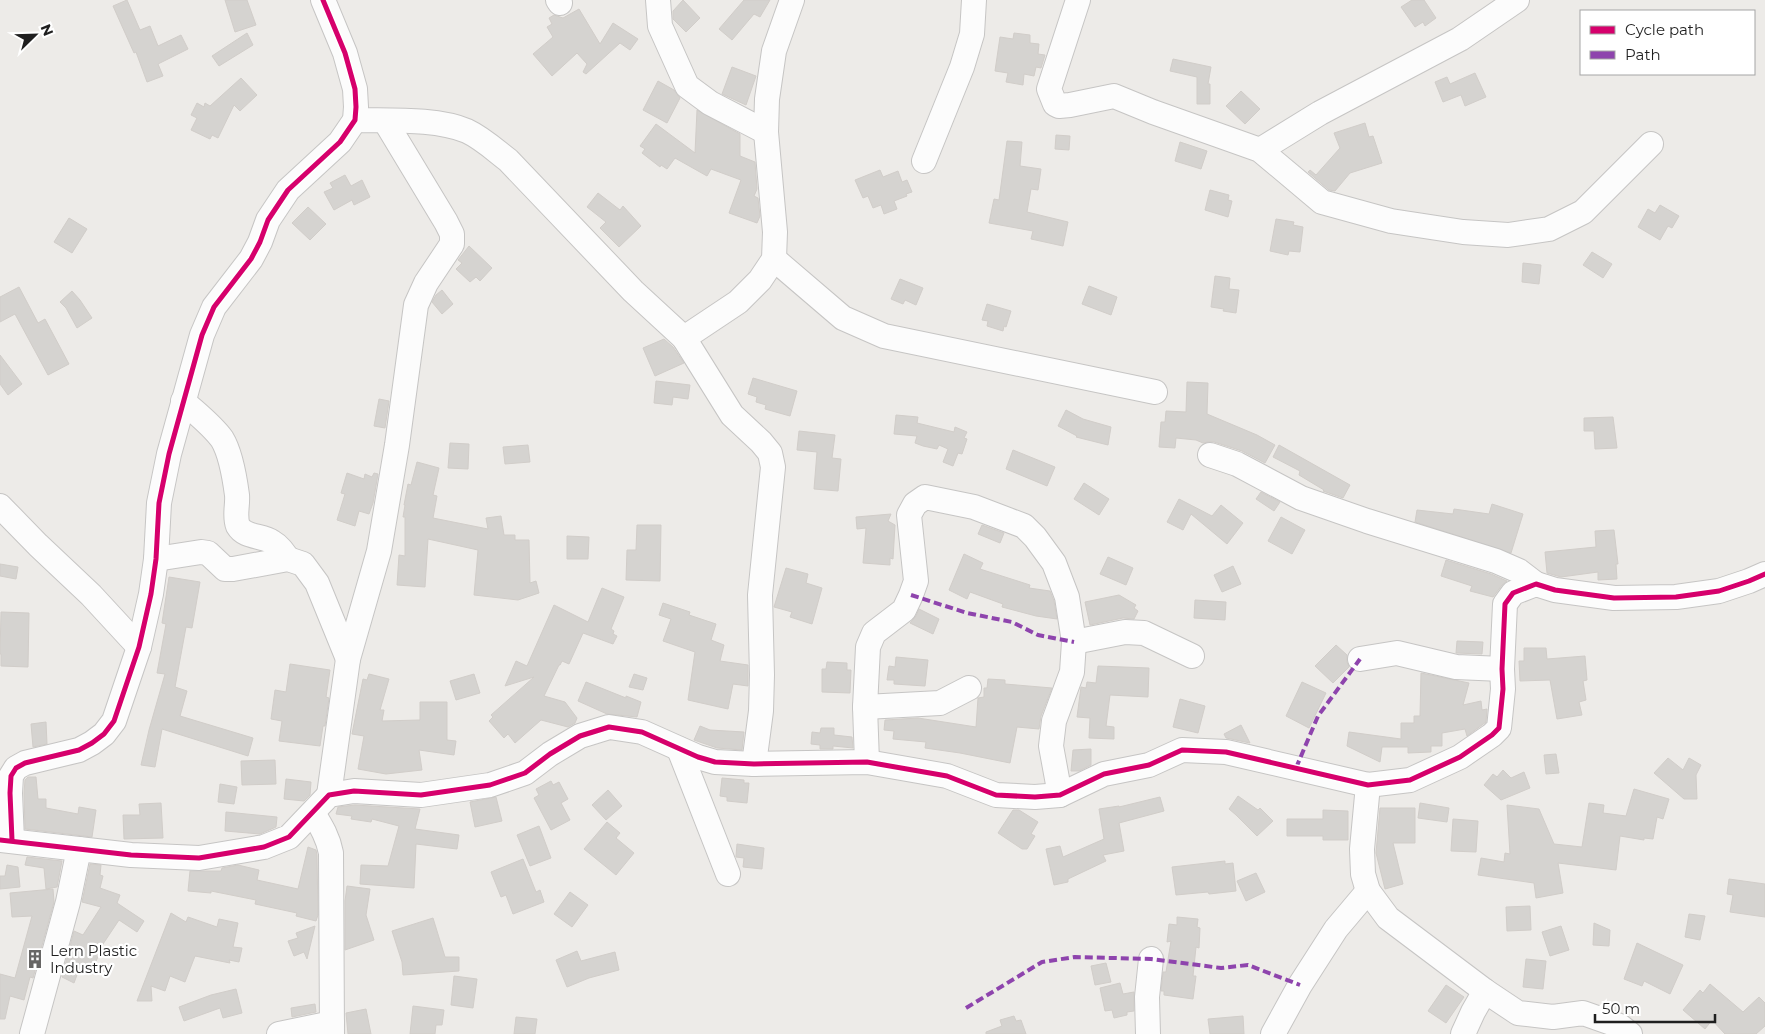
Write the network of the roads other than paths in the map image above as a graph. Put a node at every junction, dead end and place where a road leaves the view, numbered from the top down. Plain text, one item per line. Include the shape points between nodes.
1 (323, 0) edge
2 (658, 0) edge
3 (792, 0) edge
4 (974, 0) edge
5 (1078, 0) edge
6 (1517, 0) edge
7 (355, 120) junction
8 (385, 121) junction
9 (766, 132) junction
10 (1651, 144) dead end
11 (1260, 150) junction
12 (924, 161) dead end
13 (774, 259) junction
14 (684, 338) junction
15 (1155, 392) dead end
16 (183, 402) junction
17 (1210, 454) dead end
18 (0, 506) edge
19 (156, 559) junction
20 (288, 559) junction
21 (1765, 574) edge
22 (1536, 584) junction
23 (1074, 642) junction
24 (139, 647) junction
25 (1192, 656) dead end
26 (348, 659) junction
27 (1360, 659) dead end
28 (1502, 669) junction
29 (969, 688) dead end
30 (865, 707) junction
31 (680, 749) junction
32 (867, 762) junction
33 (754, 764) junction
34 (1368, 785) junction
35 (329, 795) junction
36 (1060, 795) junction
37 (313, 812) junction
38 (6, 840) edge
39 (79, 848) junction
40 (728, 874) dead end
41 (1368, 891) junction
42 (1151, 959) dead end
43 (1485, 992) junction
44 (332, 1028) edge
45 (32, 1034) edge
46 (279, 1034) edge
47 (1148, 1034) edge
48 (1273, 1034) edge
49 (1463, 1034) edge
50 (1630, 1034) edge

1 - 7 street via 356,89
2 - 9 street via 660,26 687,86 710,103
3 - 9 street via 774,51
4 - 12 street via 972,34 962,67
5 - 11 street via 1049,89 1055,104 1070,105 1114,96
6 - 11 street via 1460,39 1320,113
7 - 8 street
7 - 16 street via 340,142 288,190 268,220 251,259 214,307 202,335
8 - 14 street via 444,124 488,144 508,160 633,291
8 - 26 street via 446,222 452,234 452,244 426,283 416,305 379,551
9 - 13 street via 775,232
10 - 11 street via 1583,212 1549,229 1508,235 1391,222 1322,202
13 - 14 street via 760,280 738,302
13 - 15 street via 843,318 884,336
14 - 33 street via 732,415 770,453 774,468 760,595 761,702
16 - 19 street via 160,503
16 - 20 street via 222,440 238,497 238,526 252,536 270,541
17 - 22 street via 1237,464 1301,498 1496,561 1519,571
18 - 24 street via 92,595
19 - 20 street via 208,553 225,569
19 - 24 street
20 - 26 street via 304,564 317,583
21 - 22 street via 1719,591 1676,597 1614,598 1555,590
22 - 28 street via 1513,593 1505,604
23 - 25 street via 1125,632 1144,634
23 - 30 street via 1067,597 1054,563 1024,526 974,507 925,497 915,504 909,515 916,581 904,610 874,634 868,647
23 - 36 street via 1072,672 1054,721 1051,746
24 - 38 street via 114,721 104,734 79,750 16,768 11,776
26 - 35 street
27 - 28 street via 1397,652 1456,667
28 - 34 street via 1501,719 1499,728 1492,735 1460,757 1410,780
29 - 30 street via 940,703
30 - 32 street
31 - 33 street via 715,762
31 - 35 street via 642,732 609,727 580,736 525,773 490,785 421,795 354,790
31 - 40 street
32 - 33 street
32 - 36 street via 947,776 996,795
34 - 36 street via 1226,752 1182,750 1148,765 1104,774
34 - 41 street via 1362,849 1363,874
35 - 37 street
37 - 39 street via 290,837 264,847 199,858 131,855
37 - 44 street via 329,841 331,853
38 - 39 street
39 - 45 street via 68,902
41 - 43 street via 1388,918
41 - 48 street via 1336,929
42 - 47 street
43 - 49 street
43 - 50 street via 1518,1013 1553,1017 1583,1013 1620,1026
44 - 46 street

